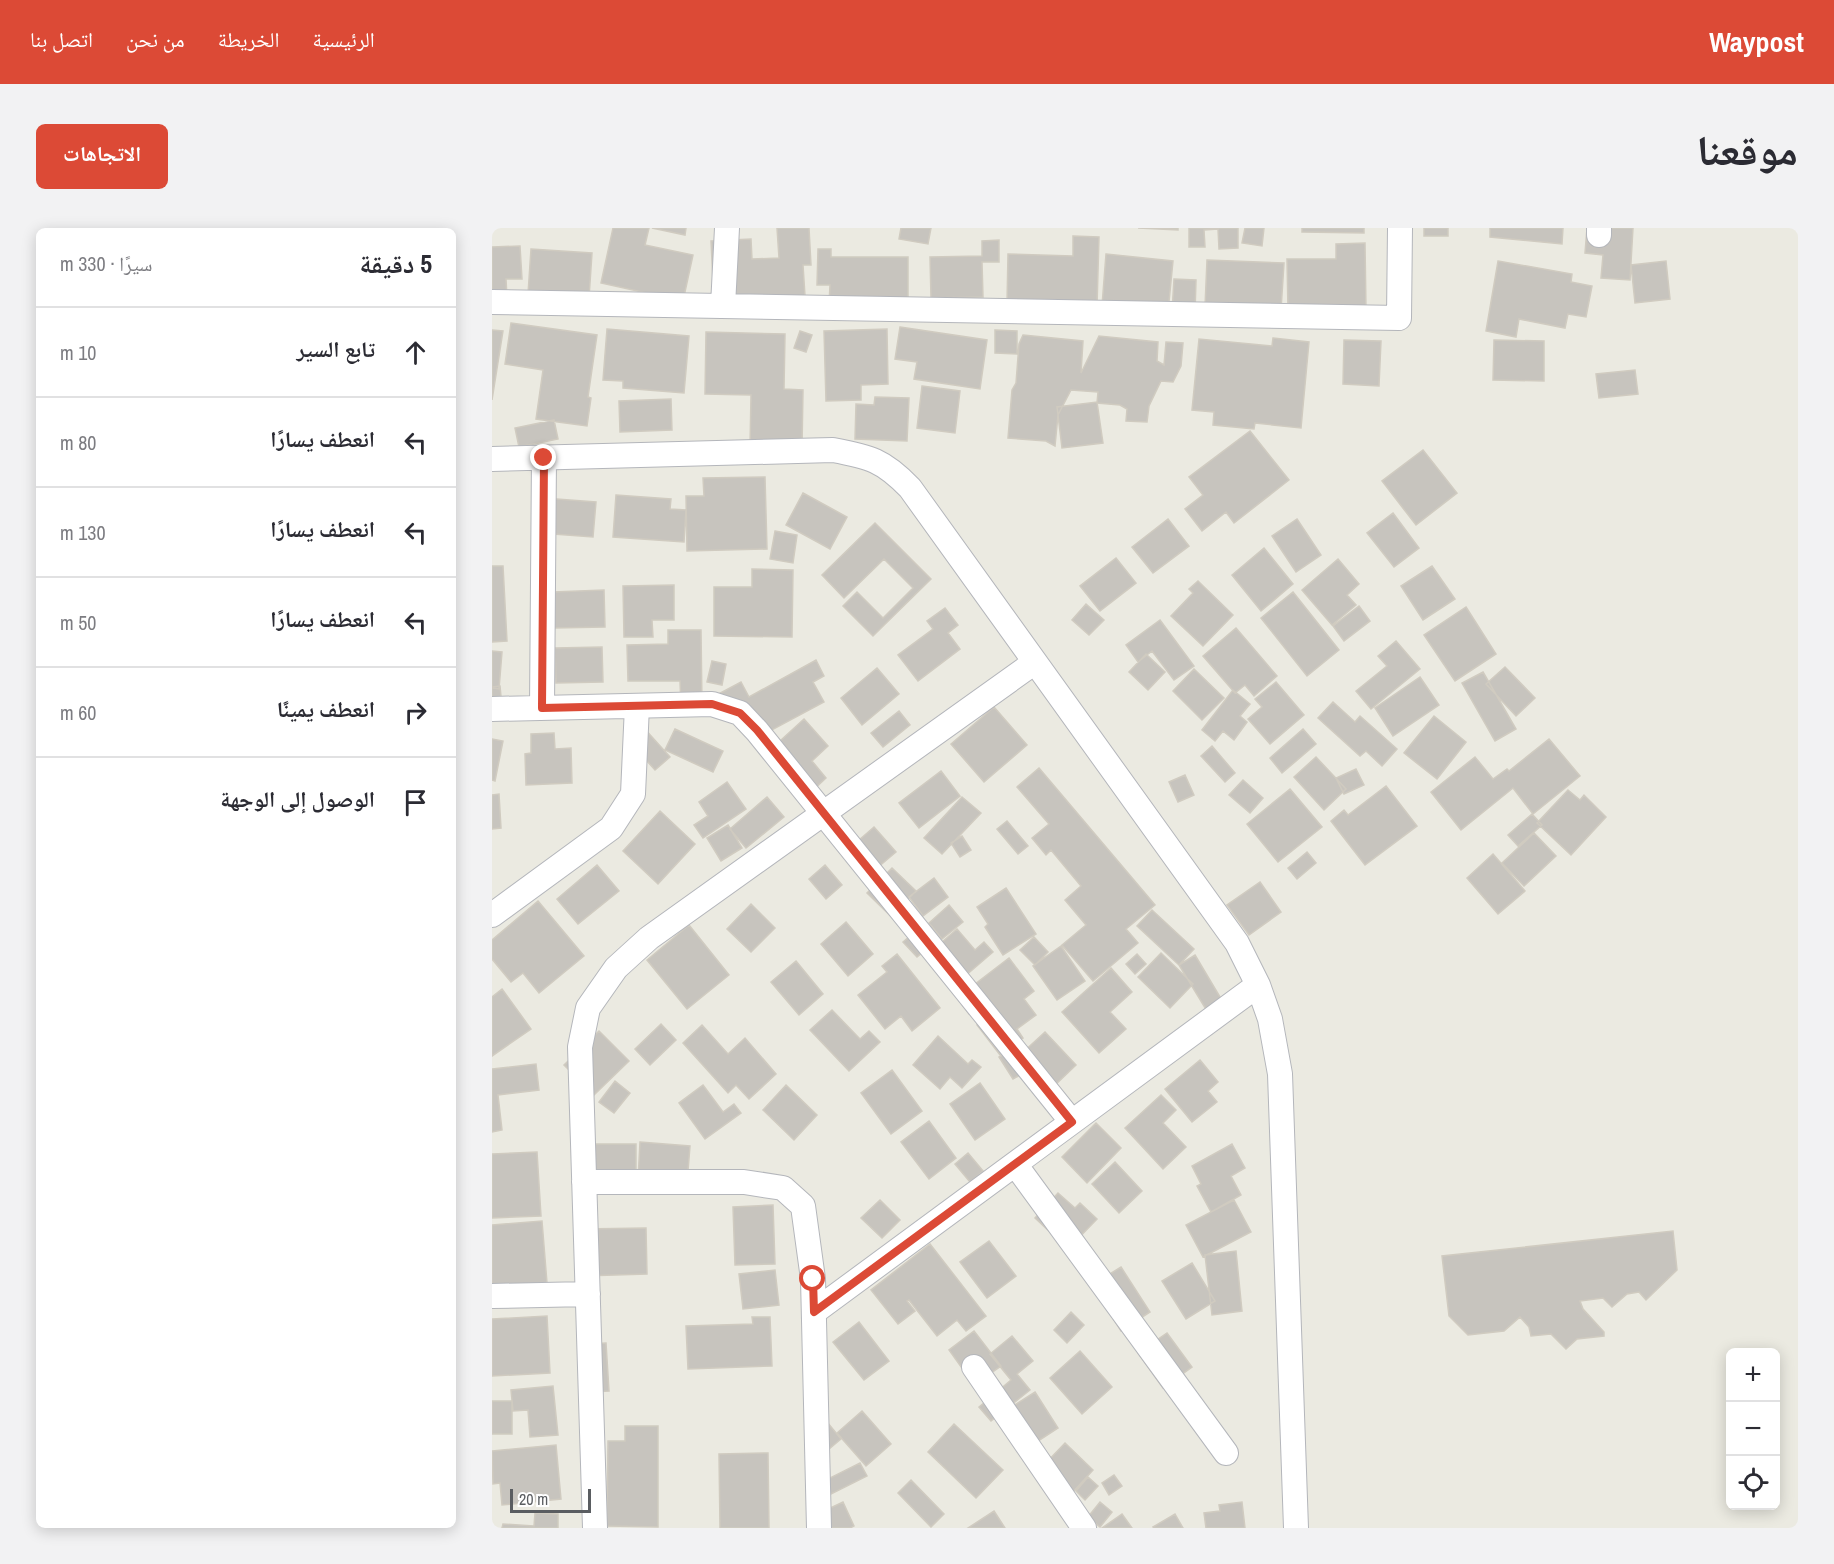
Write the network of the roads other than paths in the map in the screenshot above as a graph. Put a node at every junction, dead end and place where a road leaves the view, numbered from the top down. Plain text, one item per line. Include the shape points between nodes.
1 (727, 228) edge
2 (1400, 228) edge
3 (492, 302) edge
4 (723, 306) junction
5 (544, 458) junction
6 (492, 459) edge
7 (1035, 662) junction
8 (637, 706) junction
9 (542, 708) junction
10 (492, 709) edge
11 (822, 814) junction
12 (492, 915) edge
13 (1258, 985) junction
14 (1072, 1122) junction
15 (1015, 1164) junction
16 (584, 1182) junction
17 (588, 1294) junction
18 (492, 1296) edge
19 (814, 1312) junction
20 (974, 1366) dead end
21 (1226, 1453) dead end
22 (595, 1528) edge
23 (819, 1528) edge
24 (1084, 1528) edge
25 (1296, 1528) edge

1 - 4 street
2 - 4 street via 1398,318
3 - 4 street
5 - 6 street
5 - 7 street via 833,450 867,456 893,471 910,488
5 - 9 street
7 - 11 street
7 - 13 street via 1237,943
8 - 9 street
8 - 11 street via 712,704 740,713
8 - 12 street via 633,794 611,828
9 - 10 street
11 - 14 street
11 - 16 street via 649,938 616,968 588,1008 580,1047
13 - 14 street
13 - 25 street via 1270,1019 1280,1074
14 - 15 street
15 - 19 street
15 - 21 street
16 - 17 street
16 - 19 street via 744,1182 783,1188 804,1206
17 - 18 street
17 - 22 street
19 - 23 street
20 - 24 street

